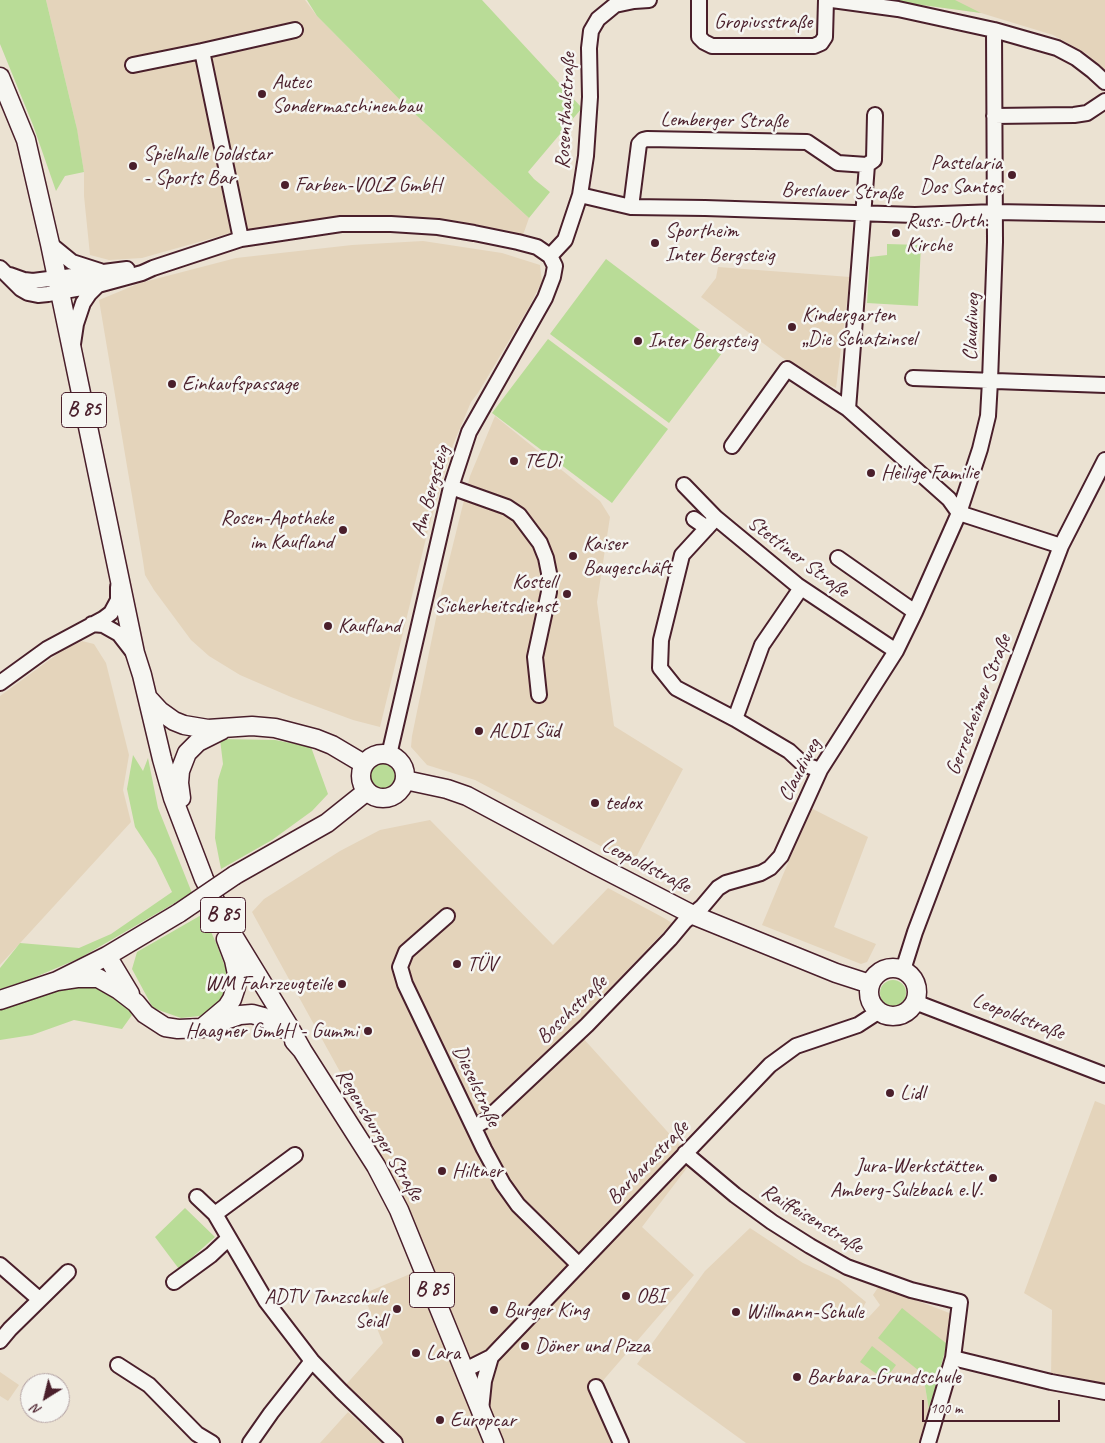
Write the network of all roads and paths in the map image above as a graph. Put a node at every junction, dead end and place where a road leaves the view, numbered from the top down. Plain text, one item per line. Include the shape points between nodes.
1 (649, 0) edge
2 (699, 0) edge
3 (826, 0) edge
4 (832, 0) edge
5 (295, 30) dead end
6 (994, 30) junction
7 (202, 51) junction
8 (133, 65) dead end
9 (0, 77) edge
10 (1105, 82) edge
11 (1105, 101) edge
12 (875, 115) dead end
13 (994, 116) junction
14 (867, 165) junction
15 (580, 195) junction
16 (631, 207) junction
17 (995, 212) junction
18 (864, 214) junction
19 (1105, 214) edge
20 (241, 239) junction
21 (50, 244) junction
22 (550, 256) junction
23 (154, 268) junction
24 (2, 270) edge
25 (106, 272) junction
26 (98, 284) junction
27 (58, 286) junction
28 (72, 352) junction
29 (913, 378) dead end
30 (990, 382) junction
31 (1105, 385) edge
32 (848, 409) junction
33 (732, 446) dead end
34 (1105, 460) edge
35 (684, 485) dead end
36 (451, 487) junction
37 (959, 513) junction
38 (694, 519) dead end
39 (711, 523) junction
40 (1060, 546) junction
41 (838, 558) dead end
42 (118, 574) junction
43 (801, 588) junction
44 (915, 612) junction
45 (92, 624) junction
46 (896, 651) junction
47 (135, 656) junction
48 (0, 683) edge
49 (539, 696) dead end
50 (148, 697) junction
51 (735, 720) junction
52 (229, 727) junction
53 (389, 755) junction
54 (364, 764) junction
55 (820, 770) junction
56 (405, 780) junction
57 (367, 791) junction
58 (188, 837) junction
59 (693, 915) junction
60 (447, 916) dead end
61 (218, 920) junction
62 (107, 956) junction
63 (903, 970) junction
64 (57, 981) junction
65 (870, 984) junction
66 (0, 1000) edge
67 (915, 1002) junction
68 (136, 1003) junction
69 (878, 1012) junction
70 (202, 1028) junction
71 (284, 1029) junction
72 (302, 1050) junction
73 (1105, 1075) edge
74 (474, 1127) junction
75 (685, 1153) junction
76 (295, 1155) dead end
77 (197, 1197) dead end
78 (216, 1214) junction
79 (229, 1238) junction
80 (0, 1265) edge
81 (579, 1265) junction
82 (68, 1272) dead end
83 (174, 1282) dead end
84 (40, 1299) junction
85 (0, 1341) edge
86 (492, 1357) junction
87 (953, 1358) junction
88 (312, 1361) junction
89 (118, 1365) dead end
90 (465, 1370) junction
91 (596, 1387) dead end
92 (1105, 1392) edge
93 (481, 1412) junction
94 (212, 1443) edge
95 (250, 1443) edge
96 (395, 1443) edge
97 (494, 1443) edge
98 (621, 1443) edge
99 (928, 1443) edge

1 - 15 street, Rosenthalstraße via 615,5 598,19 591,31 588,48 590,97
2 - 3 street, Gropiusstraße via 699,37 712,46 814,46 825,37
4 - 6 street via 898,9
5 - 7 street
6 - 10 street via 1057,48 1076,58
6 - 13 street, Claudiweg
7 - 8 street
7 - 20 street
9 - 21 main road, B 85 via 26,140
11 - 13 street via 1087,113 1074,115
12 - 14 street via 874,160
13 - 17 street, Claudiweg
14 - 16 street, Lemberger Straße via 838,163 807,142 647,139 639,144
14 - 18 street
15 - 16 street, Breslauer Straße
15 - 22 street, Rosenthalstraße via 565,240
16 - 18 street, Breslauer Straße
17 - 18 street, Breslauer Straße
17 - 19 street, Breslauer Straße
17 - 30 street, Claudiweg
18 - 32 street
20 - 22 street via 341,224 392,224 493,236 537,248
20 - 23 street
21 - 25 street via 72,262
21 - 27 main road, B 85
22 - 36 street, Am Bergsteig via 555,266 544,298 469,432
23 - 25 street
23 - 26 street
24 - 27 street via 28,293 38,295
25 - 27 street
26 - 27 street
26 - 28 street via 78,314
27 - 28 main road, B 85
28 - 42 main road, B 85
29 - 30 street
30 - 31 street
30 - 37 street, Claudiweg via 988,416
32 - 33 street via 787,369
32 - 37 street via 949,498
34 - 40 street, Gerresheimer Straße
35 - 39 street, Stettiner Straße
36 - 49 street via 507,507 519,515 540,542 549,573 549,592 535,657
36 - 53 street, Am Bergsteig
37 - 40 street
37 - 44 street, Claudiweg
38 - 39 street
39 - 43 street, Stettiner Straße
39 - 51 street via 682,555 661,640 660,668 676,688
40 - 63 street, Gerresheimer Straße
41 - 44 street
42 - 45 street via 115,606 107,616
42 - 47 main road, B 85
43 - 46 street, Stettiner Straße
43 - 51 street via 762,645
44 - 46 street, Claudiweg
45 - 47 street via 119,634
45 - 48 street via 47,649
46 - 55 street, Claudiweg
47 - 50 main road, B 85
47 - 61 main road, B 85 via 156,760 173,817
50 - 52 main road via 160,711 184,725 208,729
50 - 58 main road, B 85 via 162,759
51 - 55 street via 789,751 807,756
52 - 54 main road via 260,727 297,733 332,745
52 - 58 main road via 198,742 187,753 180,771 180,793
53 - 54 main road via 379,754
53 - 56 main road via 404,767
54 - 57 main road via 361,775
55 - 59 street, Claudiweg via 781,856 761,873 718,888
56 - 57 main road via 398,794 391,797 376,798
56 - 59 main road, Leopoldstraße via 447,788 467,796
57 - 62 main road, bridge via 327,822 235,875
58 - 72 main road, B 85 via 204,879 232,932
59 - 65 main road, Leopoldstraße
59 - 74 street, Boschstraße via 587,1025 486,1120
60 - 74 street, Dieselstraße via 406,952 400,967 405,984
61 - 70 main road via 234,960 236,987 227,1007
61 - 71 main road, Regensburger Straße / B 85
62 - 64 main road
62 - 68 main road
63 - 65 main road via 887,968
63 - 67 main road via 914,980
64 - 66 main road
64 - 68 main road via 98,978
65 - 69 main road via 869,999
67 - 69 main road via 899,1016
67 - 73 street, Leopoldstraße
68 - 70 main road via 145,1014 165,1027
69 - 75 street, Barbarastraße via 842,1032 810,1040 782,1054
70 - 71 main road via 252,1014
71 - 72 main road, Regensburger Straße / B 85
72 - 90 main road, Regensburger Straße / B 85 via 376,1166 399,1210
74 - 81 street, Dieselstraße via 503,1184 518,1205
75 - 81 street, Barbarastraße
75 - 87 street, Raiffeisenstraße via 772,1222 847,1267 911,1290 960,1302
76 - 78 street
77 - 78 street
78 - 79 street
79 - 83 street
79 - 88 street via 266,1301
80 - 84 street
81 - 86 street, Barbarastraße
82 - 84 street
84 - 85 street
86 - 90 street, Barbarastraße
86 - 93 street via 484,1381
87 - 92 street
87 - 99 street
88 - 95 street
88 - 96 street
89 - 94 street via 148,1385 197,1434
90 - 93 main road, Regensburger Straße / B 85
91 - 98 street
93 - 97 main road, Regensburger Straße / B 85

